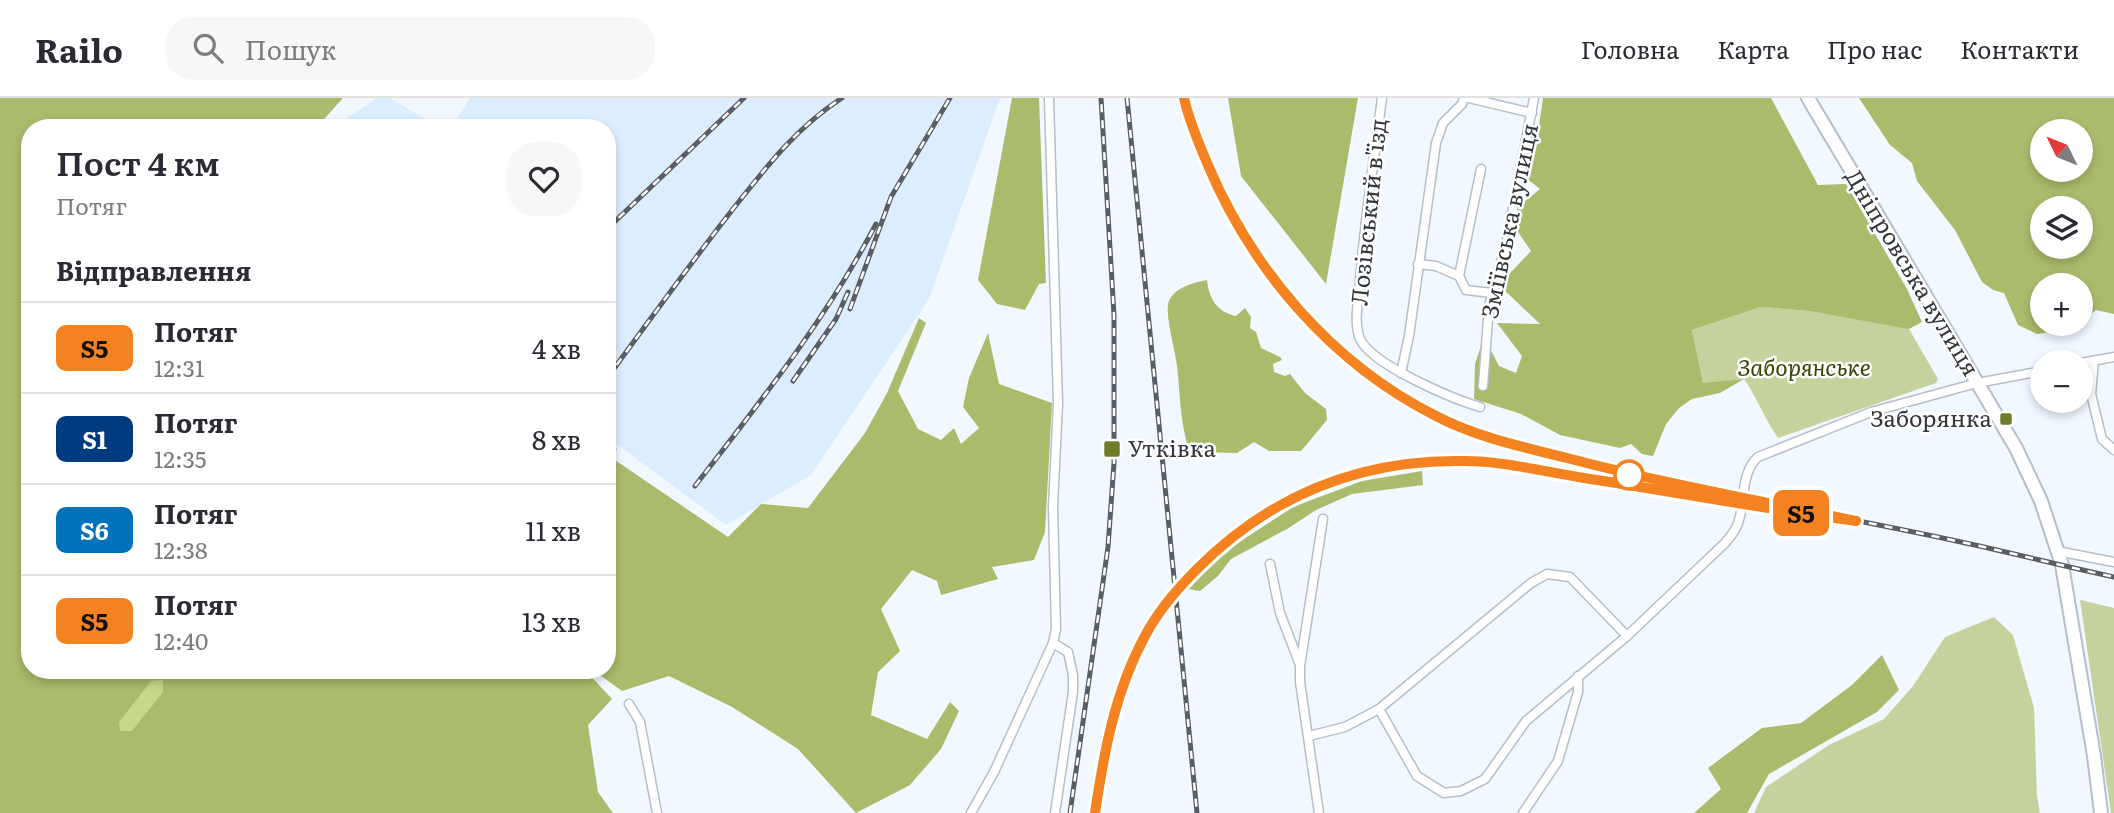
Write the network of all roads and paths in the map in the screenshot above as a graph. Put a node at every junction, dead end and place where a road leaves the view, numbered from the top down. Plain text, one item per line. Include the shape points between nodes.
1 (1049, 98) edge
2 (1382, 98) edge
3 (1466, 98) edge
4 (1534, 98) edge
5 (1808, 98) edge
6 (1532, 113) junction
7 (1481, 169) dead end
8 (1418, 264) junction
9 (1460, 276) junction
10 (1492, 293) junction
11 (2114, 356) edge
12 (2094, 361) joint
13 (1401, 373) junction
14 (2030, 373) edge
15 (1977, 383) junction
16 (1483, 386) dead end
17 (1480, 407) dead end
18 (2114, 450) edge
19 (1323, 519) dead end
20 (2057, 551) junction
21 (2114, 562) edge
22 (1270, 564) dead end
23 (1627, 636) junction
24 (1053, 643) junction
25 (1300, 666) junction
26 (1578, 676) junction
27 (629, 705) dead end
28 (1378, 709) junction
29 (1310, 736) junction
30 (657, 813) edge
31 (971, 813) edge
32 (1055, 813) edge
33 (1319, 813) edge
34 (1523, 813) edge
35 (2101, 813) edge

1 - 24 street via 1058,402
2 - 13 street, Лозівський в'їзд via 1357,327 1361,342
3 - 6 street
3 - 8 street via 1438,134
4 - 6 street, Зміївська вулиця
5 - 15 highway, Дніпровська вулиця
6 - 10 street, Зміївська вулиця
7 - 9 street
8 - 9 street
8 - 13 street
9 - 10 street via 1466,290
10 - 16 street, Зміївська вулиця
11 - 12 street
12 - 18 street via 2091,394 2102,439
13 - 17 street
14 - 15 street
15 - 20 highway, Дніпровська вулиця via 2021,459
15 - 23 street via 1871,412 1758,457 1750,468 1735,531
19 - 25 street
20 - 21 street
20 - 35 highway, Дніпровська вулиця
22 - 25 street via 1280,613
23 - 26 street
23 - 28 street via 1570,577 1547,574
24 - 31 street
24 - 32 street via 1068,652 1073,675
25 - 29 street
26 - 28 street via 1526,721 1485,779 1461,791 1444,793 1417,776
26 - 34 street via 1578,692 1558,761
27 - 30 street via 639,722
28 - 29 street via 1345,727
29 - 33 street

